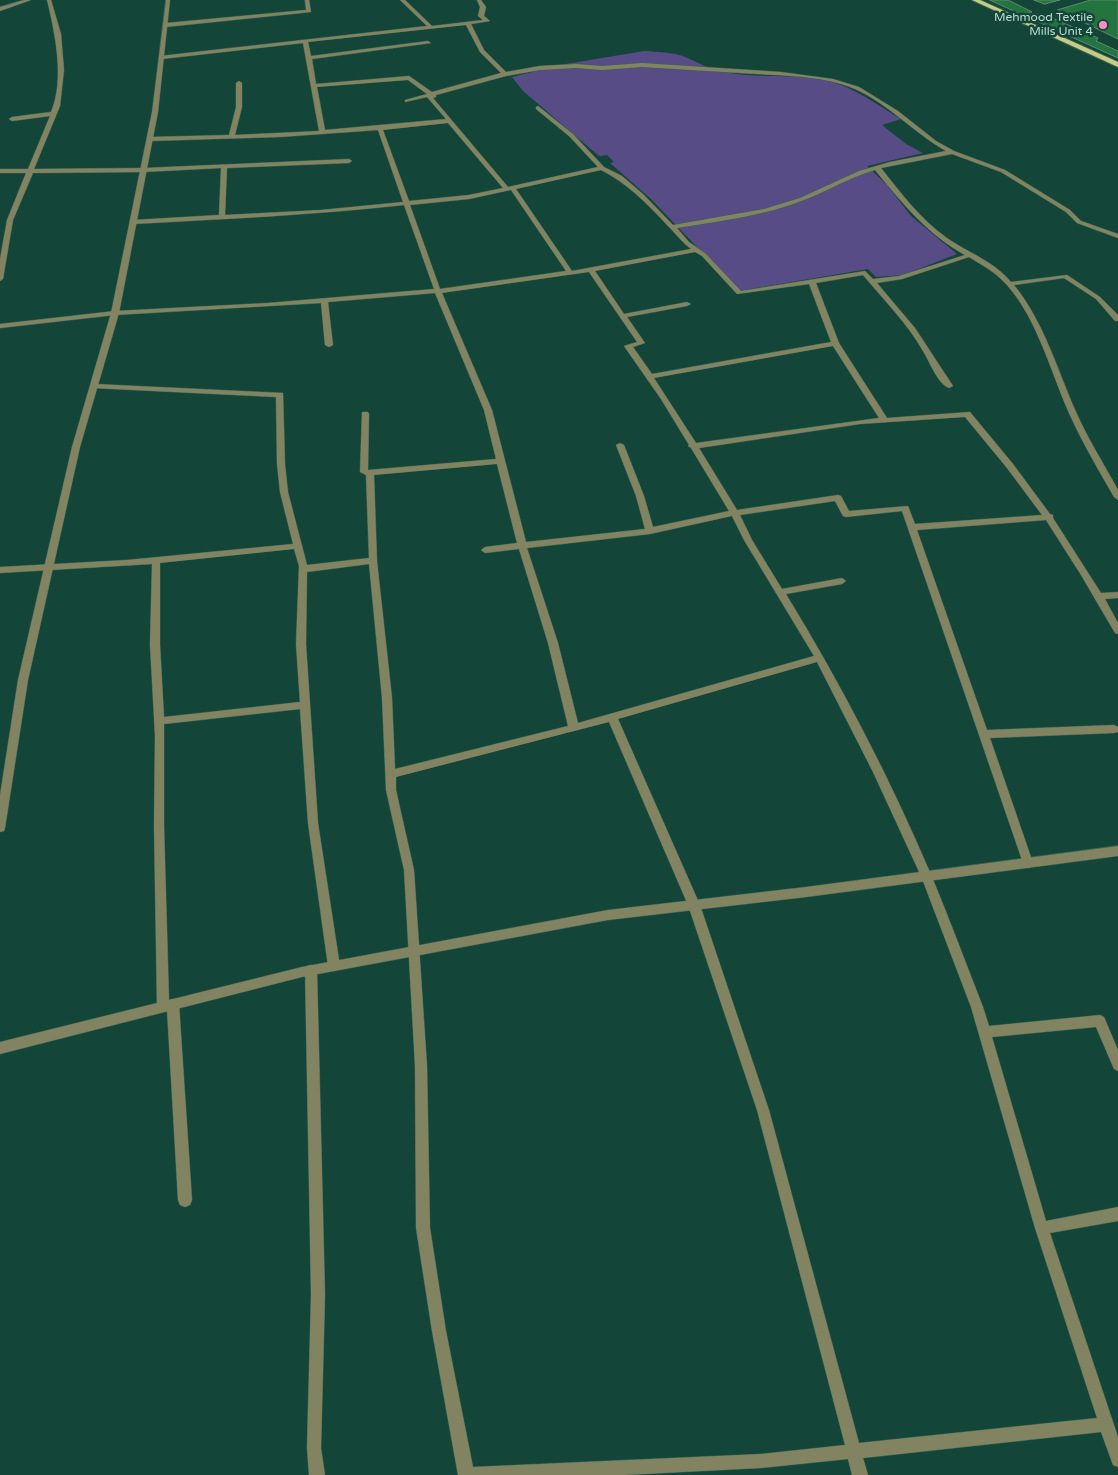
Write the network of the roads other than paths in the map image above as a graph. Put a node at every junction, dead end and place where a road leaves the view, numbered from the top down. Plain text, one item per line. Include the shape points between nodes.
1 (29, 0) edge
2 (49, 0) edge
3 (168, 0) edge
4 (307, 0) edge
5 (402, 0) edge
6 (479, 0) edge
7 (975, 0) edge
8 (0, 8) edge
9 (468, 24) junction
10 (166, 25) junction
11 (432, 28) junction
12 (306, 43) junction
13 (428, 43) dead end
14 (162, 57) junction
15 (308, 58) junction
16 (1118, 65) edge
17 (505, 74) junction
18 (238, 83) dead end
19 (313, 86) junction
20 (432, 96) junction
21 (407, 101) dead end
22 (538, 108) dead end
23 (54, 114) junction
24 (12, 119) dead end
25 (448, 121) junction
26 (380, 128) junction
27 (322, 132) junction
28 (232, 135) junction
29 (150, 139) junction
30 (952, 152) junction
31 (349, 161) dead end
32 (224, 166) junction
33 (602, 168) junction
34 (877, 168) junction
35 (31, 169) junction
36 (144, 170) junction
37 (0, 171) edge
38 (510, 189) junction
39 (406, 204) junction
40 (222, 218) junction
41 (133, 222) junction
42 (673, 227) junction
43 (1118, 236) edge
44 (695, 250) junction
45 (970, 255) junction
46 (590, 270) junction
47 (569, 271) junction
48 (0, 279) edge
49 (872, 281) junction
50 (812, 282) junction
51 (1008, 284) junction
52 (438, 291) junction
53 (324, 300) junction
54 (687, 304) dead end
55 (115, 313) junction
56 (1115, 313) edge
57 (623, 316) junction
58 (1118, 319) edge
59 (0, 326) edge
60 (835, 344) junction
61 (329, 345) dead end
62 (649, 377) junction
63 (95, 386) junction
64 (949, 386) dead end
65 (365, 414) dead end
66 (885, 422) junction
67 (620, 445) dead end
68 (692, 446) junction
69 (502, 461) junction
70 (370, 473) junction
71 (1118, 497) edge
72 (734, 514) junction
73 (1050, 517) junction
74 (912, 526) junction
75 (650, 531) junction
76 (299, 546) junction
77 (522, 546) junction
78 (485, 550) dead end
79 (156, 560) junction
80 (373, 561) junction
81 (50, 566) junction
82 (303, 569) junction
83 (0, 570) edge
84 (842, 581) dead end
85 (780, 592) junction
86 (1118, 594) edge
87 (1099, 596) junction
88 (1118, 631) edge
89 (820, 658) junction
90 (304, 705) junction
91 (612, 717) junction
92 (158, 721) junction
93 (574, 728) junction
94 (1114, 729) dead end
95 (984, 734) junction
96 (392, 774) junction
97 (0, 828) edge
98 (1118, 851) edge
99 (1028, 862) junction
100 (926, 876) junction
101 (694, 905) junction
102 (413, 950) junction
103 (334, 966) junction
104 (312, 970) junction
105 (168, 1005) junction
106 (984, 1032) junction
107 (0, 1048) edge
108 (1118, 1065) edge
109 (185, 1200) dead end
110 (1118, 1214) edge
111 (1042, 1228) junction
112 (1106, 1424) junction
113 (854, 1452) junction
114 (1118, 1460) edge
115 (317, 1475) edge
116 (466, 1475) edge
117 (860, 1475) edge

1 - 8 street
2 - 23 street via 58,34 61,70
3 - 10 street
4 - 10 street via 309,11
5 - 11 street
6 - 9 street via 483,7 482,16 487,21
7 - 16 main road
9 - 11 street
9 - 17 street via 482,51
10 - 14 street
11 - 12 street
12 - 14 street
12 - 15 street
13 - 15 street
14 - 29 street
15 - 19 street
17 - 20 street
17 - 30 street via 540,68 642,65 815,78 857,88
18 - 28 street via 239,107
19 - 20 street via 409,78
19 - 27 street
20 - 21 street
20 - 25 street
22 - 33 street via 571,135
23 - 24 street
23 - 35 street
25 - 26 street
25 - 38 street
26 - 27 street
26 - 39 street
27 - 28 street
28 - 29 street
29 - 36 street
30 - 34 street
30 - 43 street via 1003,171 1068,211 1079,222
31 - 32 street
32 - 36 street
32 - 40 street
33 - 38 street
33 - 42 street via 620,177
34 - 42 street via 765,211
34 - 45 street via 928,225
35 - 36 street
35 - 37 street
35 - 48 street via 10,220
36 - 41 street
38 - 39 street
38 - 47 street
39 - 40 street
39 - 52 street
40 - 41 street
41 - 55 street
42 - 44 street
44 - 46 street
44 - 50 street via 704,255 739,293
45 - 49 street via 900,278
45 - 51 street
46 - 47 street
46 - 57 street
47 - 52 street
49 - 50 street via 865,273
49 - 64 street via 911,329
50 - 60 street
51 - 56 street via 1065,276
51 - 71 street via 1036,324 1074,416
52 - 53 street
52 - 69 street via 488,410
53 - 55 street
53 - 61 street
54 - 57 street
55 - 59 street
55 - 63 street
56 - 58 street
57 - 62 street via 641,342 628,346
60 - 62 street
60 - 66 street
62 - 68 street
63 - 76 street via 280,395 284,492
63 - 81 street via 76,447
65 - 70 street via 364,472
66 - 68 street via 860,422
66 - 73 street via 968,414
67 - 75 street
68 - 72 street
69 - 70 street
69 - 77 street
70 - 80 street
72 - 74 street via 838,498 846,514 905,508
72 - 75 street
72 - 85 street
73 - 74 street
73 - 87 street
74 - 95 street
75 - 77 street
76 - 79 street
76 - 82 street
77 - 78 street
77 - 93 street via 553,643
79 - 81 street
79 - 92 street
80 - 82 street
80 - 96 street via 388,698
81 - 83 street
81 - 97 street via 23,680
82 - 90 street via 300,644
84 - 85 street
85 - 89 street
86 - 87 street
87 - 88 street
89 - 91 street
89 - 100 street
90 - 92 street
90 - 103 street via 313,823
91 - 93 street
91 - 101 street
92 - 105 street via 160,954
93 - 96 street
94 - 95 street
95 - 99 street
96 - 102 street via 391,790 408,870
98 - 99 street
99 - 100 street
100 - 101 street
100 - 106 street via 978,1008
101 - 102 street via 608,915
101 - 113 street via 763,1110
102 - 103 street
102 - 116 street via 421,1066 423,1228
103 - 104 street
104 - 105 street
104 - 115 street via 318,1295 314,1448
105 - 107 street
105 - 109 street
106 - 108 street via 1100,1021
106 - 111 street
110 - 111 street
111 - 112 street
112 - 113 street
112 - 114 street
113 - 116 street via 761,1462
113 - 117 street

